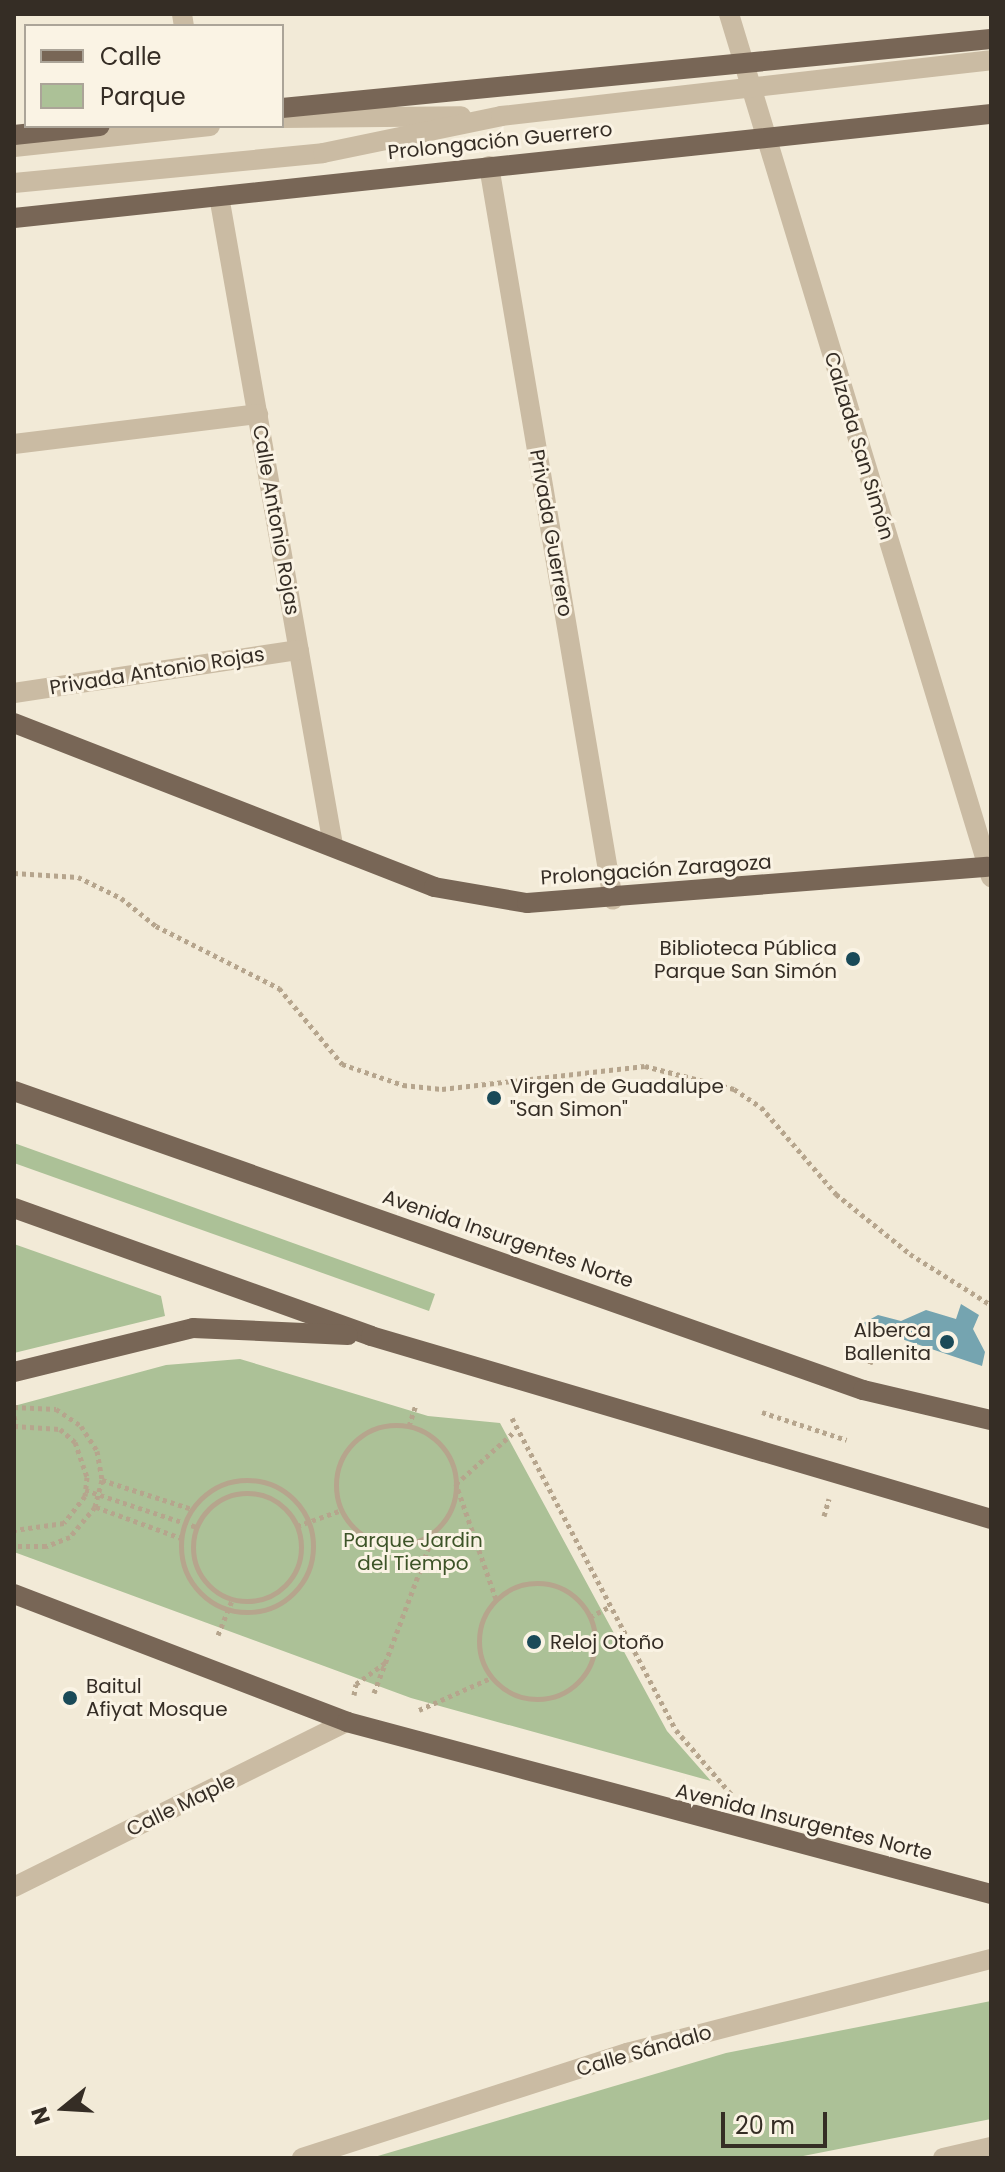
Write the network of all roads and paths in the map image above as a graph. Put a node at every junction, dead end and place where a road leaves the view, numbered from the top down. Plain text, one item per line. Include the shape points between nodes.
1 (729, 14) edge
2 (991, 39) edge
3 (991, 60) edge
4 (745, 63) junction
5 (751, 86) junction
6 (284, 108) edge
7 (991, 114) edge
8 (501, 116) junction
9 (284, 118) edge
10 (81, 128) edge
11 (191, 128) edge
12 (14, 135) edge
13 (764, 136) junction
14 (14, 147) edge
15 (489, 166) junction
16 (14, 183) edge
17 (219, 196) junction
18 (14, 218) edge
19 (258, 414) junction
20 (14, 444) edge
21 (299, 650) junction
22 (14, 693) edge
23 (14, 723) edge
24 (333, 845) junction
25 (990, 871) edge
26 (14, 873) edge
27 (613, 900) junction
28 (14, 1091) edge
29 (14, 1208) edge
30 (991, 1305) edge
31 (371, 1336) junction
32 (14, 1372) edge
33 (416, 1404) dead end
34 (14, 1407) edge
35 (762, 1412) dead end
36 (14, 1416) edge
37 (512, 1418) dead end
38 (991, 1420) edge
39 (15, 1425) edge
40 (409, 1426) junction
41 (514, 1432) junction
42 (847, 1440) dead end
43 (102, 1480) junction
44 (456, 1484) junction
45 (85, 1490) junction
46 (100, 1495) junction
47 (95, 1507) junction
48 (192, 1509) junction
49 (342, 1510) junction
50 (991, 1519) edge
51 (309, 1522) junction
52 (185, 1524) junction
53 (297, 1526) junction
54 (197, 1527) junction
55 (14, 1530) edge
56 (434, 1532) junction
57 (181, 1538) junction
58 (14, 1546) edge
59 (14, 1594) edge
60 (496, 1599) junction
61 (232, 1600) junction
62 (609, 1607) junction
63 (228, 1610) junction
64 (590, 1617) junction
65 (218, 1635) dead end
66 (389, 1661) junction
67 (493, 1677) junction
68 (374, 1693) dead end
69 (419, 1710) dead end
70 (347, 1722) junction
71 (732, 1796) dead end
72 (14, 1887) edge
73 (991, 1894) edge
74 (991, 1959) edge
75 (991, 2147) edge
76 (302, 2158) edge
77 (943, 2158) edge

1 - 4 street, Calzada San Simón
2 - 4 main road
3 - 5 street
4 - 5 street, Calzada San Simón
4 - 6 main road
5 - 8 street
5 - 13 street, Calzada San Simón
7 - 13 main road, Prolongación Guerrero
8 - 9 street
8 - 16 street via 323,153
10 - 12 main road
11 - 14 street
13 - 15 main road, Prolongación Guerrero
13 - 25 street, Calzada San Simón
15 - 17 main road, Prolongación Guerrero
15 - 27 street, Privada Guerrero
17 - 18 main road, Prolongación Guerrero
17 - 19 street, Calle Antonio Rojas
19 - 20 street
19 - 21 street, Calle Antonio Rojas
21 - 22 street, Privada Antonio Rojas
21 - 24 street, Calle Antonio Rojas
23 - 24 main road
24 - 27 main road, Prolongación Zaragoza via 434,887 527,903
25 - 27 main road, Prolongación Zaragoza
26 - 30 path via 78,877 121,898 156,926 279,988 342,1064 403,1085 442,1089 645,1066 734,1089 761,1107 836,1194 910,1254
28 - 38 main road, Avenida Insurgentes Norte via 863,1390
29 - 31 main road
31 - 32 main road via 193,1328
31 - 50 main road
33 - 40 path
34 - 43 path via 56,1409 81,1426 97,1451
35 - 42 path
36 - 39 path
37 - 41 path
39 - 45 path via 43,1423 75,1442
40 - 44 path via 441,1446
40 - 49 path via 369,1431 353,1444 336,1480
41 - 44 path
41 - 62 path
43 - 46 path
43 - 48 path
44 - 56 path
44 - 60 path
45 - 46 path
45 - 55 path via 64,1523
46 - 47 path
46 - 52 path
47 - 57 path
47 - 58 path via 58,1543
48 - 51 path via 215,1488 246,1479 290,1496
48 - 52 path
49 - 51 path
49 - 56 path via 361,1534 380,1543 408,1543
51 - 53 path
51 - 63 path via 313,1554 290,1597 260,1612
52 - 54 path
52 - 57 path
53 - 54 path via 272,1499 237,1494 206,1512
53 - 61 path via 300,1561 281,1590 249,1602
54 - 61 path via 199,1572
56 - 66 path
57 - 63 path via 192,1582
59 - 70 main road, Avenida Insurgentes Norte
60 - 64 path via 512,1588 549,1583
60 - 67 path via 479,1633
61 - 63 path
62 - 64 path
62 - 71 path via 684,1742
63 - 65 path
64 - 67 path via 592,1660 565,1693 530,1699
66 - 68 path
66 - 70 path via 356,1684
67 - 69 path
70 - 72 street, Calle Maple
70 - 73 main road, Avenida Insurgentes Norte
74 - 76 street, Calle Sándalo via 627,2053
75 - 77 street

